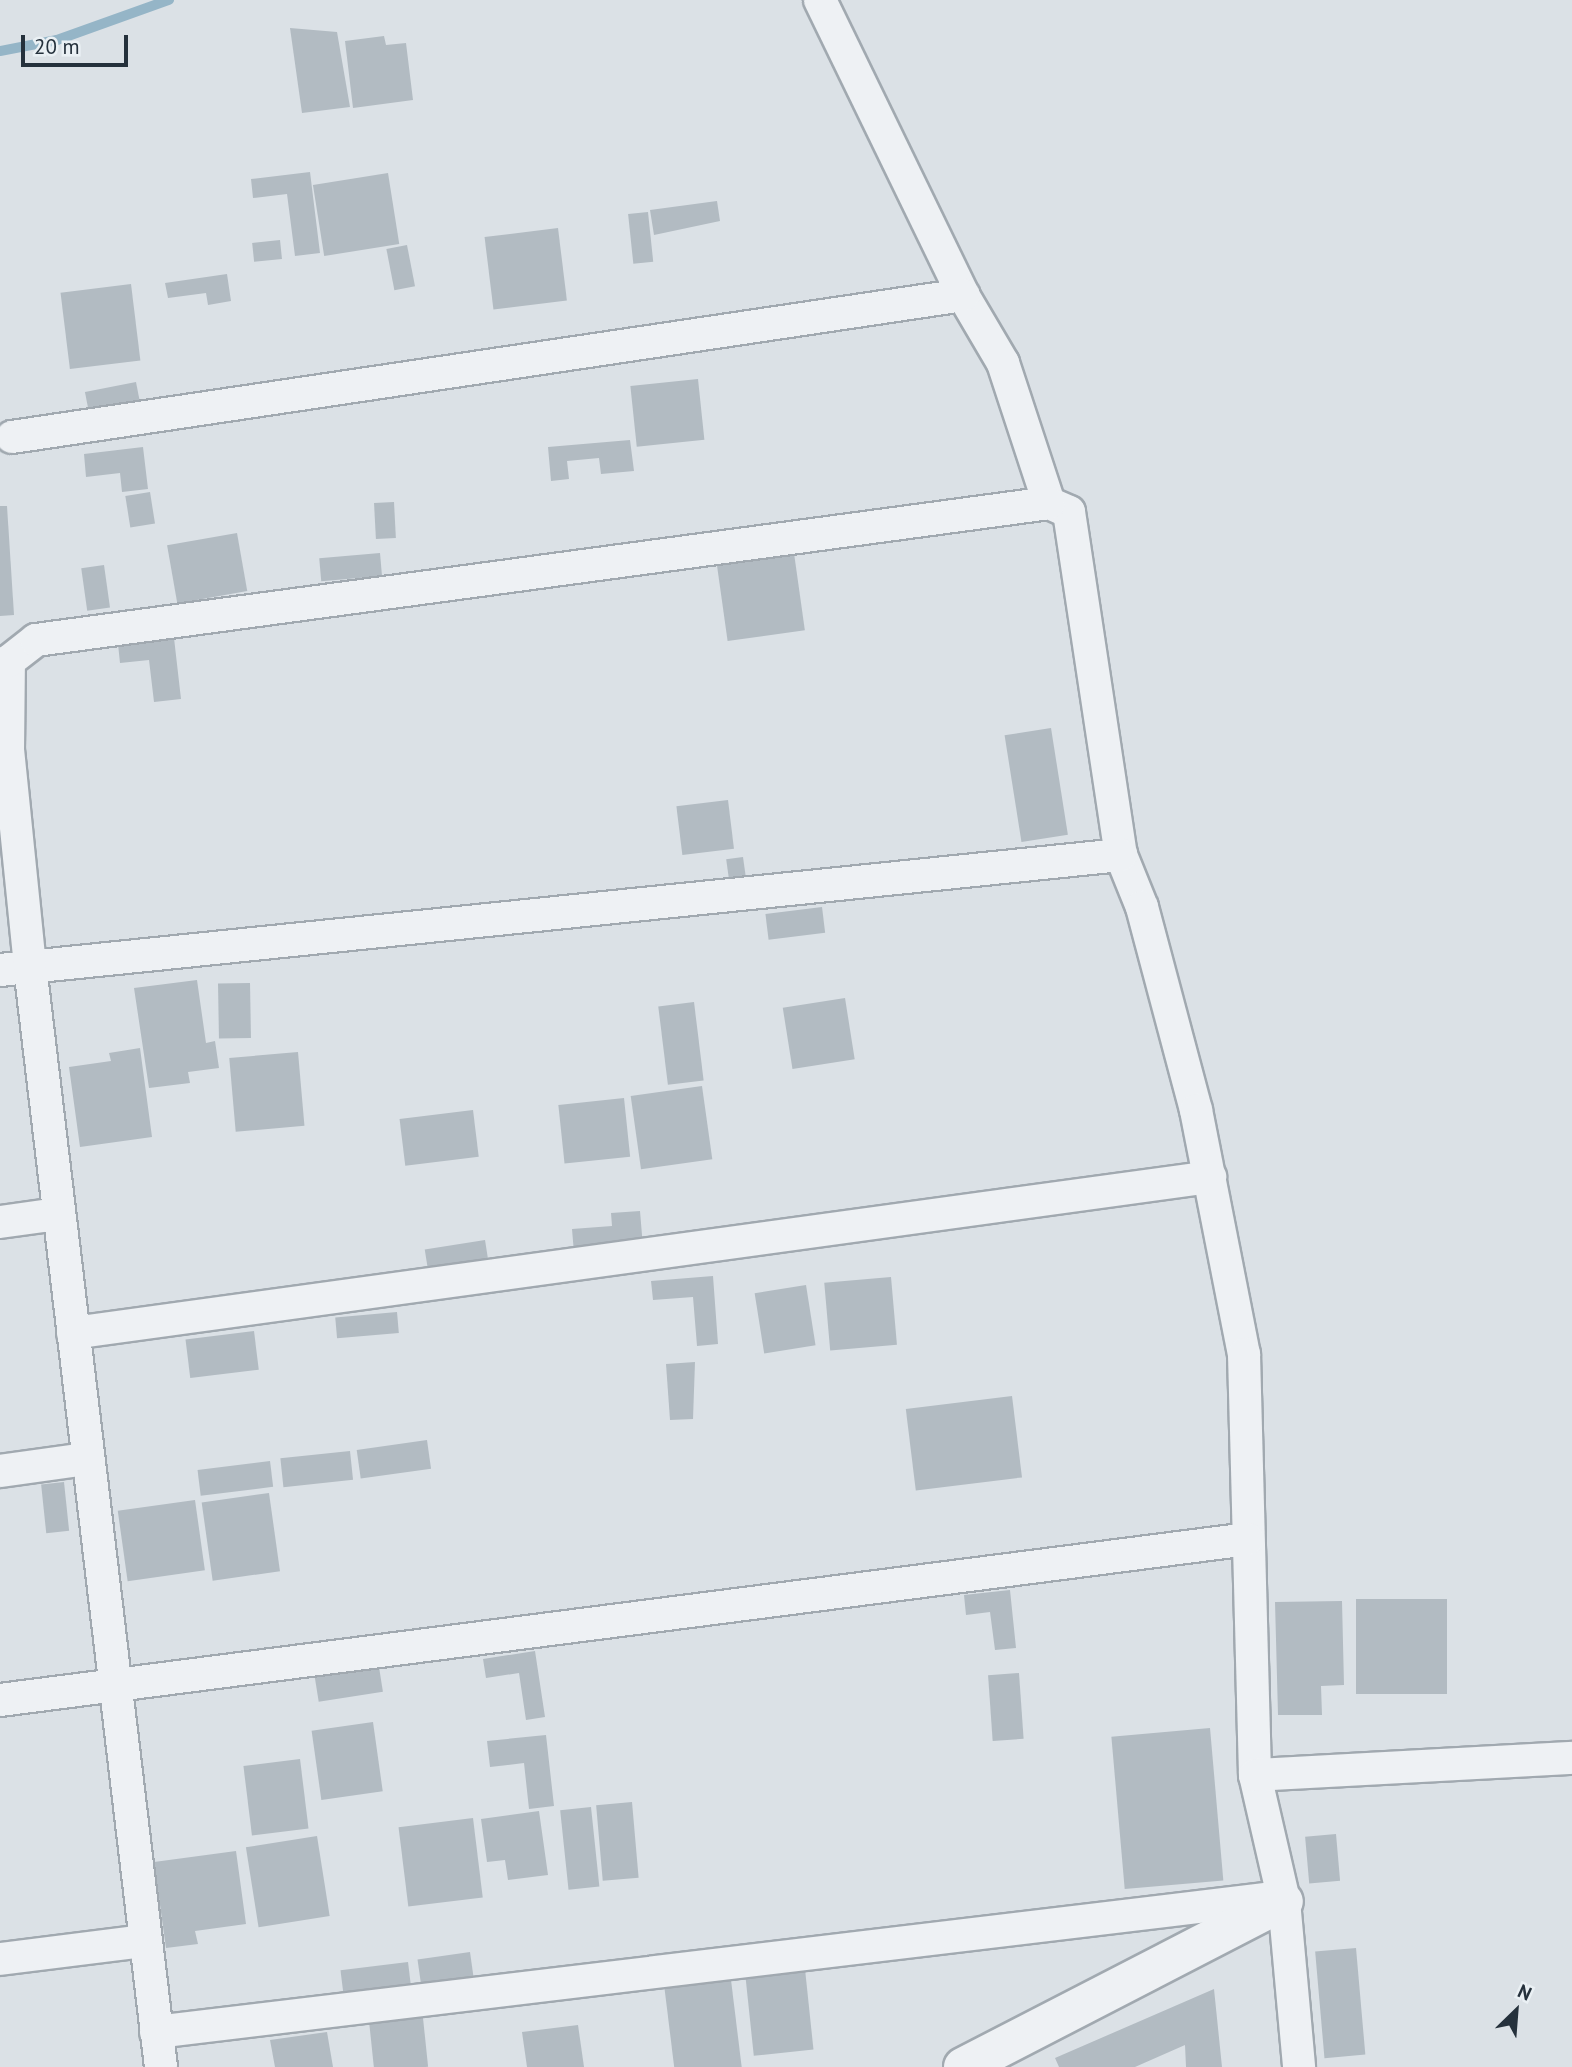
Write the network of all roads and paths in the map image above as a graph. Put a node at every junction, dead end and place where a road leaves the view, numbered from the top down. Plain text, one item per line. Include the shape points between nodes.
1 (820, 0) edge
2 (963, 295) junction
3 (12, 437) dead end
4 (1049, 503) junction
5 (4, 750) edge
6 (1121, 855) junction
7 (15, 968) edge
8 (1210, 1177) junction
9 (58, 1214) junction
10 (0, 1222) edge
11 (73, 1333) junction
12 (87, 1459) junction
13 (0, 1471) edge
14 (1248, 1539) junction
15 (112, 1684) junction
16 (0, 1700) edge
17 (1572, 1758) edge
18 (1255, 1775) junction
19 (1284, 1899) junction
20 (145, 1941) junction
21 (0, 1959) edge
22 (156, 2032) junction
23 (161, 2067) edge
24 (963, 2067) edge
25 (1299, 2067) edge

1 - 2 street
2 - 3 street
2 - 4 street via 1003,363
4 - 5 street via 36,640 9,661
4 - 6 street via 1069,512
5 - 7 street
6 - 7 street
6 - 8 street via 1142,907
7 - 9 street
8 - 11 street
8 - 14 street via 1244,1354
9 - 10 street
9 - 11 street
11 - 12 street
12 - 13 street
12 - 15 street
14 - 15 street
14 - 18 street
15 - 16 street
15 - 20 street
17 - 18 street
18 - 19 street
19 - 22 street
19 - 24 street
19 - 25 street
20 - 21 street
20 - 22 street
22 - 23 street

